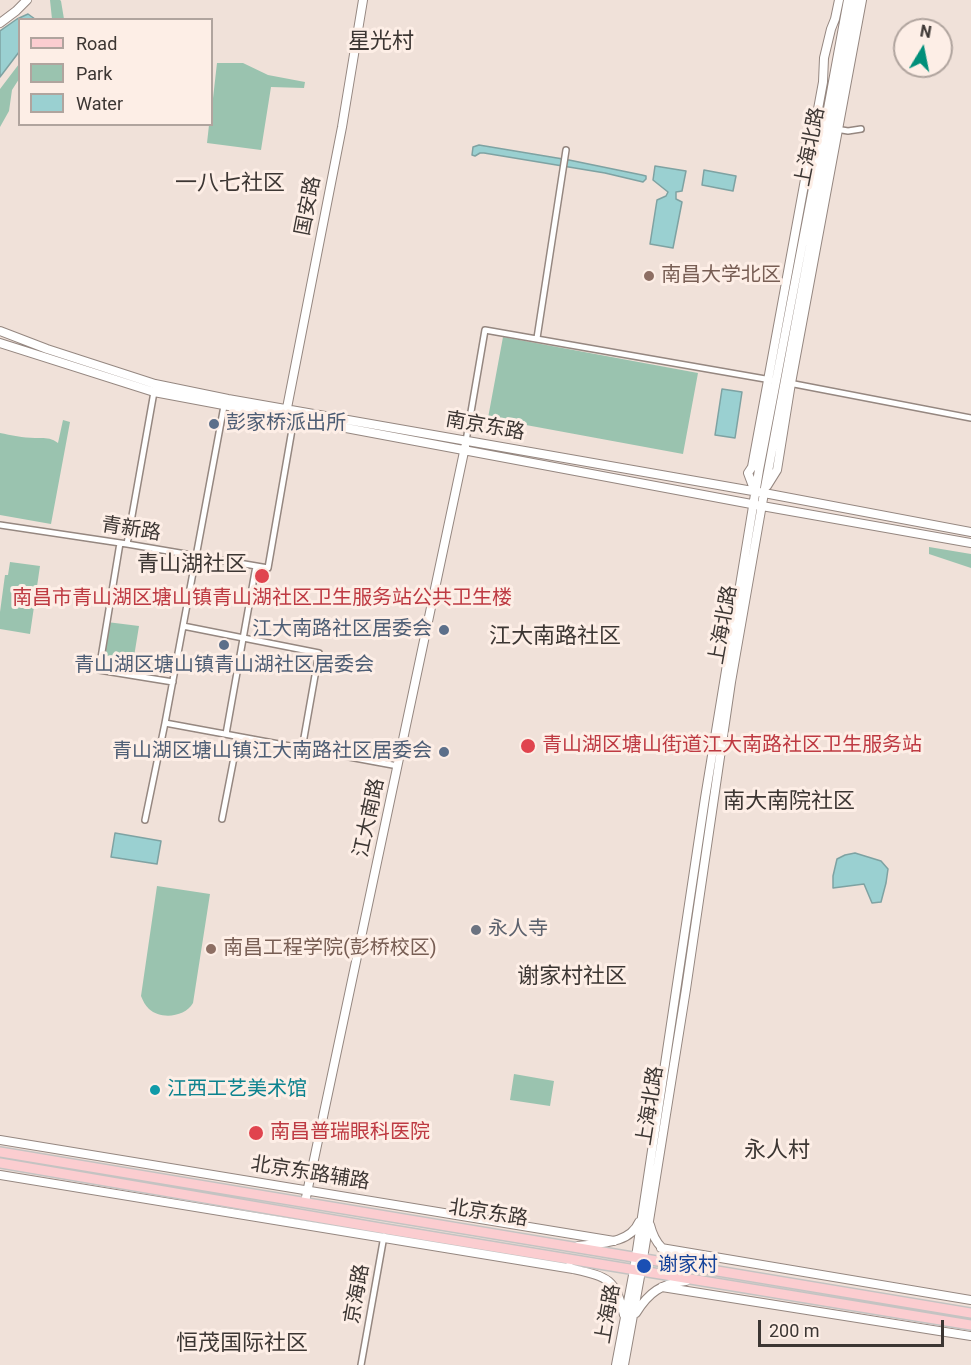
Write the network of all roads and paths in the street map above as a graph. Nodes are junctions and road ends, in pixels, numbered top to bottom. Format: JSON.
{"nodes":[{"id":1,"x":27,"y":0,"type":"edge"},
{"id":2,"x":363,"y":0,"type":"edge"},
{"id":3,"x":839,"y":0,"type":"edge"},
{"id":4,"x":848,"y":0,"type":"edge"},
{"id":5,"x":856,"y":0,"type":"edge"},
{"id":6,"x":862,"y":0,"type":"edge"},
{"id":7,"x":0,"y":23,"type":"edge"},
{"id":8,"x":835,"y":129,"type":"junction"},
{"id":9,"x":861,"y":129,"type":"dead end"},
{"id":10,"x":566,"y":153,"type":"dead end"},
{"id":11,"x":0,"y":331,"type":"edge"},
{"id":12,"x":537,"y":338,"type":"junction"},
{"id":13,"x":0,"y":343,"type":"edge"},
{"id":14,"x":771,"y":380,"type":"junction"},
{"id":15,"x":788,"y":383,"type":"junction"},
{"id":16,"x":154,"y":392,"type":"junction"},
{"id":17,"x":224,"y":406,"type":"junction"},
{"id":18,"x":290,"y":414,"type":"junction"},
{"id":19,"x":971,"y":418,"type":"edge"},
{"id":20,"x":466,"y":441,"type":"junction"},
{"id":21,"x":464,"y":450,"type":"junction"},
{"id":22,"x":760,"y":492,"type":"junction"},
{"id":23,"x":758,"y":505,"type":"junction"},
{"id":24,"x":0,"y":525,"type":"edge"},
{"id":25,"x":971,"y":532,"type":"edge"},
{"id":26,"x":120,"y":543,"type":"junction"},
{"id":27,"x":971,"y":543,"type":"edge"},
{"id":28,"x":127,"y":544,"type":"junction"},
{"id":29,"x":196,"y":556,"type":"junction"},
{"id":30,"x":256,"y":566,"type":"junction"},
{"id":31,"x":183,"y":626,"type":"junction"},
{"id":32,"x":243,"y":637,"type":"junction"},
{"id":33,"x":173,"y":682,"type":"junction"},
{"id":34,"x":165,"y":723,"type":"junction"},
{"id":35,"x":225,"y":734,"type":"junction"},
{"id":36,"x":238,"y":736,"type":"junction"},
{"id":37,"x":302,"y":748,"type":"junction"},
{"id":38,"x":398,"y":766,"type":"junction"},
{"id":39,"x":222,"y":819,"type":"dead end"},
{"id":40,"x":146,"y":820,"type":"dead end"},
{"id":41,"x":0,"y":1140,"type":"edge"},
{"id":42,"x":0,"y":1152,"type":"edge"},
{"id":43,"x":0,"y":1163,"type":"edge"},
{"id":44,"x":0,"y":1175,"type":"edge"},
{"id":45,"x":308,"y":1191,"type":"junction"},
{"id":46,"x":305,"y":1202,"type":"junction"},
{"id":47,"x":643,"y":1212,"type":"junction"},
{"id":48,"x":649,"y":1222,"type":"junction"},
{"id":49,"x":386,"y":1229,"type":"junction"},
{"id":50,"x":384,"y":1239,"type":"junction"},
{"id":51,"x":614,"y":1241,"type":"junction"},
{"id":52,"x":574,"y":1247,"type":"junction"},
{"id":53,"x":661,"y":1248,"type":"junction"},
{"id":54,"x":550,"y":1255,"type":"junction"},
{"id":55,"x":639,"y":1258,"type":"junction"},
{"id":56,"x":691,"y":1267,"type":"junction"},
{"id":57,"x":573,"y":1269,"type":"junction"},
{"id":58,"x":638,"y":1270,"type":"junction"},
{"id":59,"x":696,"y":1280,"type":"junction"},
{"id":60,"x":662,"y":1287,"type":"junction"},
{"id":61,"x":971,"y":1300,"type":"edge"},
{"id":62,"x":971,"y":1313,"type":"edge"},
{"id":63,"x":629,"y":1319,"type":"junction"},
{"id":64,"x":971,"y":1325,"type":"edge"},
{"id":65,"x":971,"y":1336,"type":"edge"},
{"id":66,"x":361,"y":1365,"type":"edge"},
{"id":67,"x":616,"y":1365,"type":"edge"},
{"id":68,"x":624,"y":1365,"type":"edge"}],
"edges":[{"from":1,"to":7,"type":"main road"},
{"from":2,"to":18,"type":"main road","name":"国安路"},
{"from":3,"to":14,"type":"main road"},
{"from":4,"to":14,"type":"main road","name":"上海北路"},
{"from":5,"to":8,"type":"main road","name":"上海北路"},
{"from":6,"to":8,"type":"main road"},
{"from":8,"to":9,"type":"street"},
{"from":8,"to":15,"type":"main road","name":"上海北路"},
{"from":10,"to":12,"type":"street"},
{"from":11,"to":18,"type":"main road","name":"南京东路"},
{"from":12,"to":14,"type":"street"},
{"from":12,"to":20,"type":"street"},
{"from":13,"to":16,"type":"main road","name":"南京东路"},
{"from":14,"to":15,"type":"street"},
{"from":14,"to":22,"type":"main road","name":"上海北路"},
{"from":15,"to":19,"type":"street"},
{"from":15,"to":22,"type":"main road","name":"上海北路"},
{"from":16,"to":17,"type":"main road","name":"南京东路"},
{"from":16,"to":28,"type":"street"},
{"from":17,"to":18,"type":"main road","name":"南京东路"},
{"from":17,"to":29,"type":"street"},
{"from":18,"to":20,"type":"main road","name":"南京东路"},
{"from":18,"to":21,"type":"main road","name":"南京东路"},
{"from":18,"to":30,"type":"street"},
{"from":20,"to":21,"type":"main road","name":"江大南路"},
{"from":20,"to":22,"type":"main road","name":"南京东路"},
{"from":21,"to":23,"type":"main road","name":"南京东路"},
{"from":21,"to":38,"type":"main road","name":"江大南路"},
{"from":22,"to":23,"type":"main road","name":"上海北路"},
{"from":22,"to":25,"type":"main road","name":"南京东路"},
{"from":23,"to":27,"type":"main road","name":"南京东路"},
{"from":23,"to":47,"type":"main road","name":"上海北路"},
{"from":23,"to":48,"type":"main road","name":"上海北路"},
{"from":24,"to":26,"type":"street","name":"青新路"},
{"from":26,"to":28,"type":"street","name":"青新路"},
{"from":26,"to":33,"type":"street"},
{"from":28,"to":29,"type":"street","name":"青新路"},
{"from":29,"to":30,"type":"street","name":"青新路"},
{"from":29,"to":31,"type":"street"},
{"from":30,"to":32,"type":"street"},
{"from":31,"to":32,"type":"street"},
{"from":31,"to":33,"type":"street"},
{"from":32,"to":35,"type":"street"},
{"from":32,"to":37,"type":"street"},
{"from":33,"to":34,"type":"street"},
{"from":34,"to":35,"type":"street"},
{"from":34,"to":40,"type":"street"},
{"from":35,"to":36,"type":"street"},
{"from":36,"to":37,"type":"street"},
{"from":36,"to":39,"type":"street"},
{"from":37,"to":38,"type":"street"},
{"from":38,"to":45,"type":"main road","name":"江大南路"},
{"from":41,"to":45,"type":"main road","name":"北京东路辅路"},
{"from":42,"to":46,"type":"main road","name":"北京东路"},
{"from":43,"to":49,"type":"main road","name":"北京东路"},
{"from":44,"to":50,"type":"main road"},
{"from":45,"to":46,"type":"main road","name":"江大南路"},
{"from":45,"to":51,"type":"main road","name":"北京东路辅路"},
{"from":46,"to":52,"type":"main road","name":"北京东路"},
{"from":47,"to":51,"type":"main road"},
{"from":47,"to":55,"type":"main road","name":"上海北路"},
{"from":48,"to":53,"type":"main road"},
{"from":48,"to":55,"type":"main road","name":"上海北路"},
{"from":49,"to":50,"type":"street","name":"京海路"},
{"from":49,"to":54,"type":"main road","name":"北京东路"},
{"from":50,"to":57,"type":"main road"},
{"from":50,"to":66,"type":"street","name":"京海路"},
{"from":51,"to":52,"type":"main road"},
{"from":52,"to":55,"type":"main road","name":"北京东路"},
{"from":53,"to":56,"type":"main road"},
{"from":53,"to":61,"type":"main road"},
{"from":54,"to":57,"type":"main road"},
{"from":54,"to":58,"type":"main road","name":"北京东路"},
{"from":55,"to":56,"type":"main road","name":"北京东路"},
{"from":55,"to":58,"type":"main road","name":"上海路"},
{"from":56,"to":62,"type":"main road","name":"北京东路"},
{"from":57,"to":63,"type":"main road"},
{"from":58,"to":59,"type":"main road","name":"北京东路"},
{"from":58,"to":63,"type":"main road","name":"上海路"},
{"from":59,"to":60,"type":"main road"},
{"from":59,"to":64,"type":"main road","name":"北京东路"},
{"from":60,"to":63,"type":"main road"},
{"from":60,"to":65,"type":"main road"},
{"from":63,"to":67,"type":"main road","name":"上海路"},
{"from":63,"to":68,"type":"main road","name":"上海路"}]}
